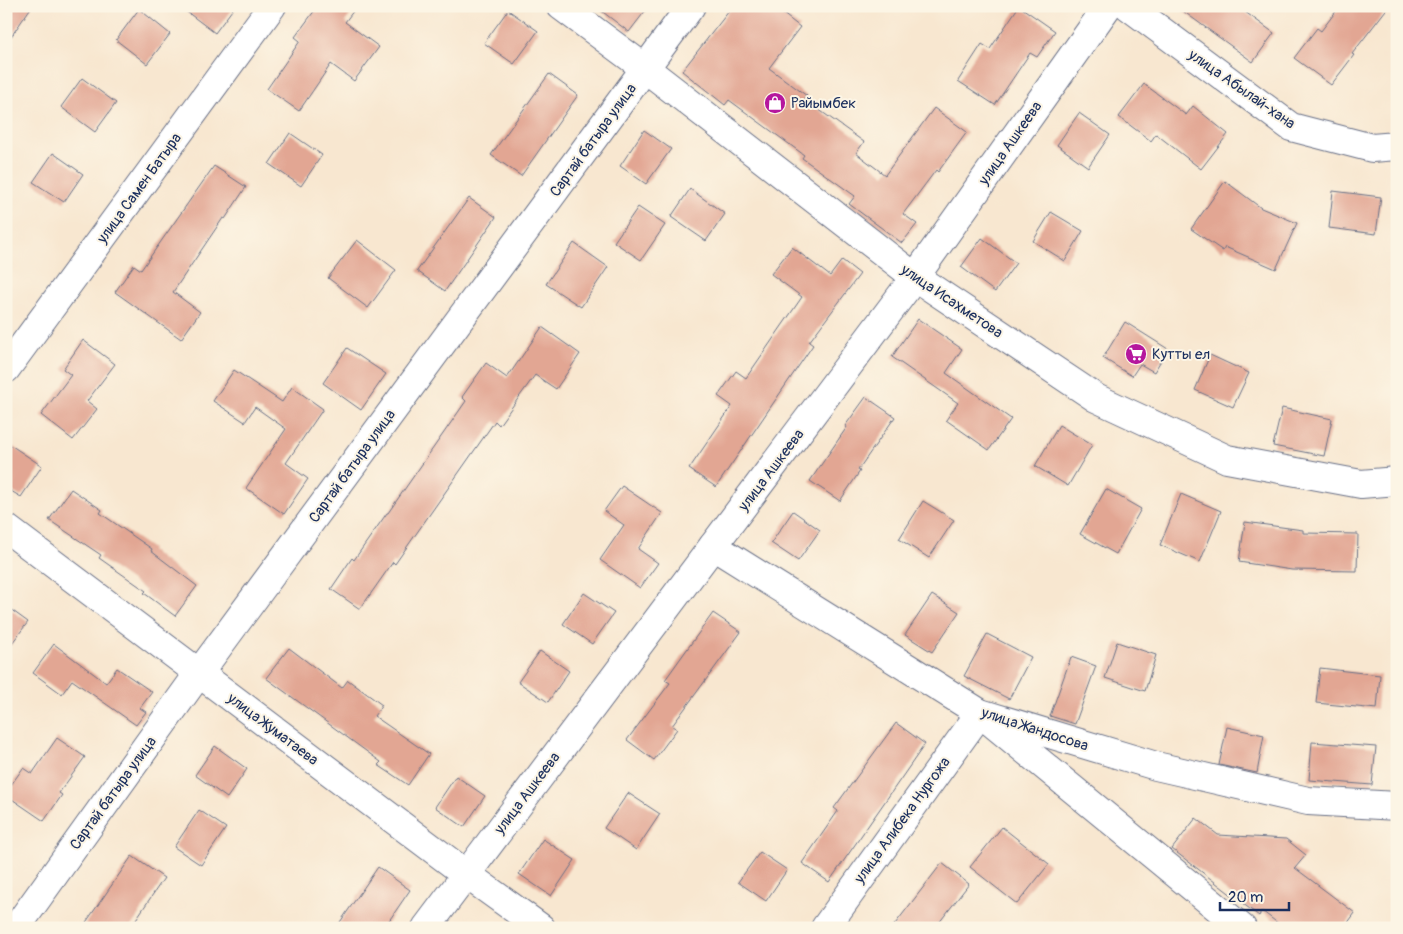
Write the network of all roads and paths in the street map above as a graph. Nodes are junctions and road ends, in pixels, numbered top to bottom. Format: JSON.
{"nodes":[{"id":1,"x":272,"y":6,"type":"edge"},
{"id":2,"x":561,"y":6,"type":"edge"},
{"id":3,"x":691,"y":6,"type":"edge"},
{"id":4,"x":1108,"y":6,"type":"edge"},
{"id":5,"x":1128,"y":6,"type":"edge"},
{"id":6,"x":646,"y":69,"type":"junction"},
{"id":7,"x":1397,"y":146,"type":"edge"},
{"id":8,"x":916,"y":277,"type":"junction"},
{"id":9,"x":6,"y":369,"type":"edge"},
{"id":10,"x":1397,"y":481,"type":"edge"},
{"id":11,"x":6,"y":528,"type":"edge"},
{"id":12,"x":713,"y":546,"type":"junction"},
{"id":13,"x":199,"y":673,"type":"junction"},
{"id":14,"x":980,"y":713,"type":"junction"},
{"id":15,"x":1397,"y":806,"type":"edge"},
{"id":16,"x":466,"y":874,"type":"junction"},
{"id":17,"x":16,"y":928,"type":"edge"},
{"id":18,"x":426,"y":928,"type":"edge"},
{"id":19,"x":541,"y":928,"type":"edge"},
{"id":20,"x":825,"y":928,"type":"edge"},
{"id":21,"x":1242,"y":928,"type":"edge"}],
"edges":[{"from":1,"to":9,"type":"street","name":"улица Самен Батыра"},
{"from":2,"to":6,"type":"street","name":"улица Исахметова"},
{"from":3,"to":6,"type":"street","name":"Сартай батыра улица"},
{"from":4,"to":8,"type":"street","name":"улица Ашкеева"},
{"from":5,"to":7,"type":"street","name":"улица Абылай-хана"},
{"from":6,"to":8,"type":"street","name":"улица Исахметова"},
{"from":6,"to":13,"type":"street","name":"Сартай батыра улица"},
{"from":8,"to":10,"type":"street","name":"улица Исахметова"},
{"from":8,"to":12,"type":"street","name":"улица Ашкеева"},
{"from":11,"to":13,"type":"street","name":"улица Жуматаева"},
{"from":12,"to":14,"type":"street","name":"улица Жандосова"},
{"from":12,"to":16,"type":"street","name":"улица Ашкеева"},
{"from":13,"to":16,"type":"street","name":"улица Жуматаева"},
{"from":13,"to":17,"type":"street","name":"Сартай батыра улица"},
{"from":14,"to":15,"type":"street","name":"улица Жандосова"},
{"from":14,"to":20,"type":"street","name":"улица Алибека Нургожа"},
{"from":14,"to":21,"type":"street"},
{"from":16,"to":18,"type":"street","name":"улица Ашкеева"},
{"from":16,"to":19,"type":"street","name":"улица Жуматаева"}]}
